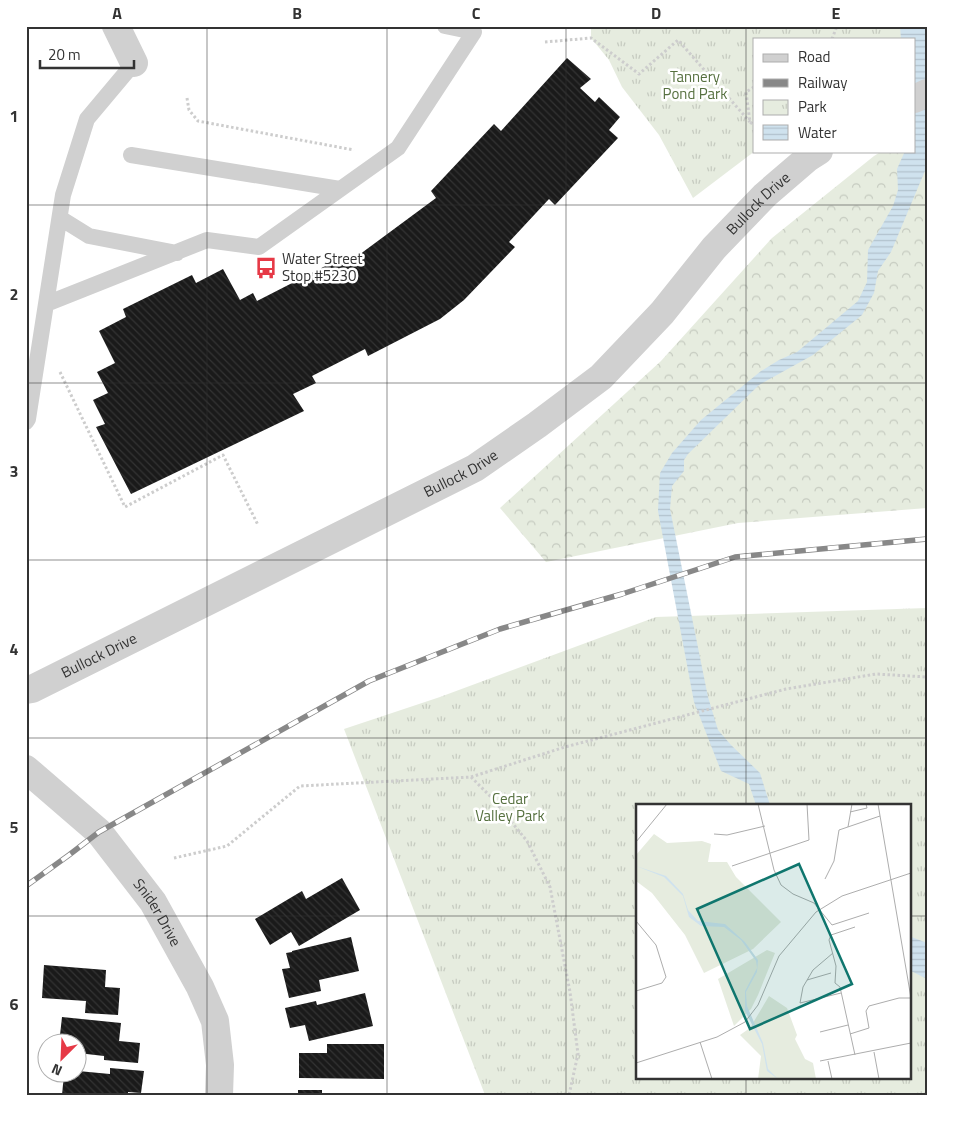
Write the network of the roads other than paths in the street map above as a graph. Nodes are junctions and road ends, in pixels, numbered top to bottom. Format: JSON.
{"nodes":[{"id":1,"x":116,"y":26,"type":"edge"},
{"id":2,"x":445,"y":26,"type":"edge"},
{"id":3,"x":134,"y":63,"type":"joint"},
{"id":4,"x":817,"y":152,"type":"edge"},
{"id":5,"x":131,"y":155,"type":"dead end"},
{"id":6,"x":340,"y":189,"type":"junction"},
{"id":7,"x":60,"y":218,"type":"junction"},
{"id":8,"x":177,"y":253,"type":"junction"},
{"id":9,"x":46,"y":304,"type":"junction"},
{"id":10,"x":26,"y":422,"type":"edge"},
{"id":11,"x":26,"y":690,"type":"edge"},
{"id":12,"x":26,"y":769,"type":"edge"},
{"id":13,"x":220,"y":1095,"type":"edge"}],
"edges":[{"from":1,"to":3,"type":"street"},
{"from":2,"to":6,"type":"lane"},
{"from":3,"to":7,"type":"lane"},
{"from":4,"to":11,"type":"street","name":"Bullock Drive"},
{"from":5,"to":6,"type":"lane"},
{"from":6,"to":8,"type":"lane"},
{"from":7,"to":8,"type":"lane"},
{"from":7,"to":9,"type":"lane"},
{"from":8,"to":9,"type":"lane"},
{"from":9,"to":10,"type":"lane"},
{"from":12,"to":13,"type":"street","name":"Snider Drive"}]}
